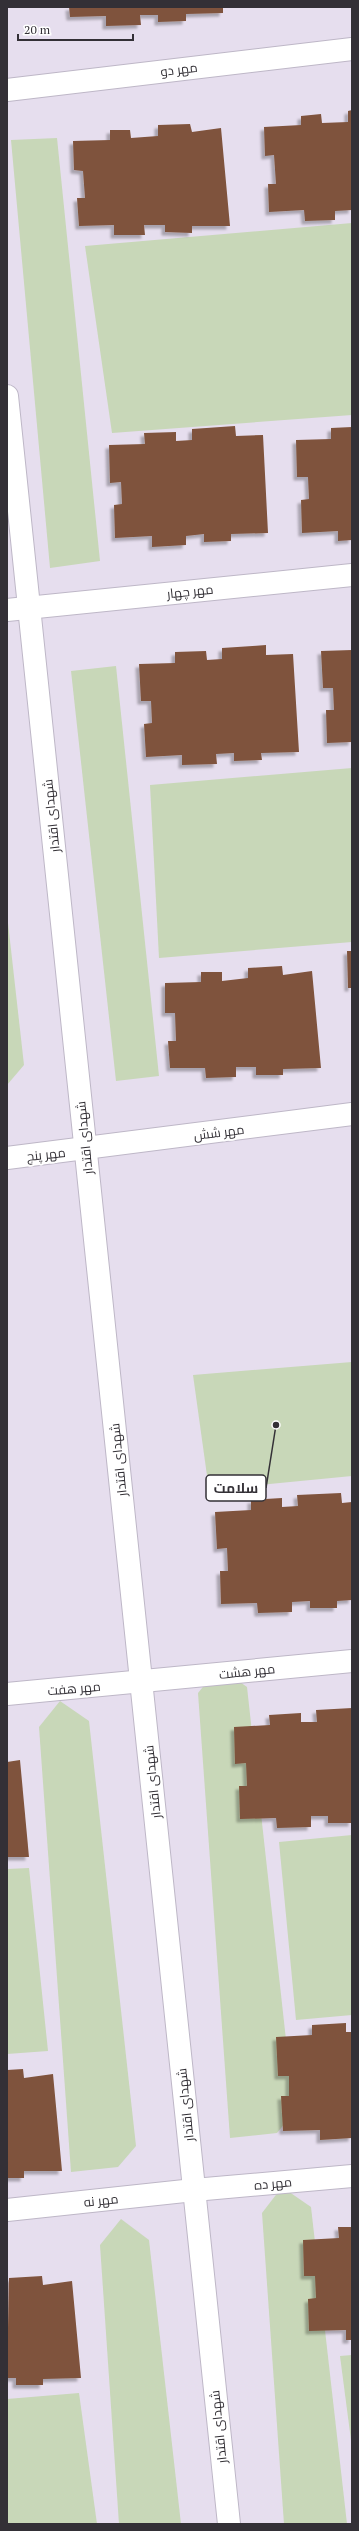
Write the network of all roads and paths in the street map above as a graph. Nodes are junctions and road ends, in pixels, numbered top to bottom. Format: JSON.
{"nodes":[{"id":1,"x":352,"y":49,"type":"edge"},
{"id":2,"x":7,"y":90,"type":"edge"},
{"id":3,"x":7,"y":396,"type":"edge"},
{"id":4,"x":352,"y":574,"type":"edge"},
{"id":5,"x":29,"y":607,"type":"junction"},
{"id":6,"x":7,"y":610,"type":"edge"},
{"id":7,"x":352,"y":1114,"type":"edge"},
{"id":8,"x":85,"y":1149,"type":"junction"},
{"id":9,"x":7,"y":1158,"type":"edge"},
{"id":10,"x":352,"y":1661,"type":"edge"},
{"id":11,"x":141,"y":1682,"type":"junction"},
{"id":12,"x":7,"y":1694,"type":"edge"},
{"id":13,"x":352,"y":2176,"type":"edge"},
{"id":14,"x":194,"y":2190,"type":"junction"},
{"id":15,"x":7,"y":2210,"type":"edge"},
{"id":16,"x":229,"y":2524,"type":"edge"}],
"edges":[{"from":1,"to":2,"type":"street","name":"مهر دو"},
{"from":3,"to":5,"type":"street","name":"شهدای اقتدار"},
{"from":4,"to":5,"type":"street","name":"مهر چهار"},
{"from":5,"to":6,"type":"street","name":"مهر چهار"},
{"from":5,"to":8,"type":"street","name":"شهدای اقتدار"},
{"from":7,"to":8,"type":"street","name":"مهر شش"},
{"from":8,"to":9,"type":"street","name":"مهر پنج"},
{"from":8,"to":11,"type":"street","name":"شهدای اقتدار"},
{"from":10,"to":11,"type":"street","name":"مهر هشت"},
{"from":11,"to":12,"type":"street","name":"مهر هفت"},
{"from":11,"to":14,"type":"street","name":"شهدای اقتدار"},
{"from":13,"to":14,"type":"street","name":"مهر ده"},
{"from":14,"to":15,"type":"street","name":"مهر نه"},
{"from":14,"to":16,"type":"street","name":"شهدای اقتدار"}]}
